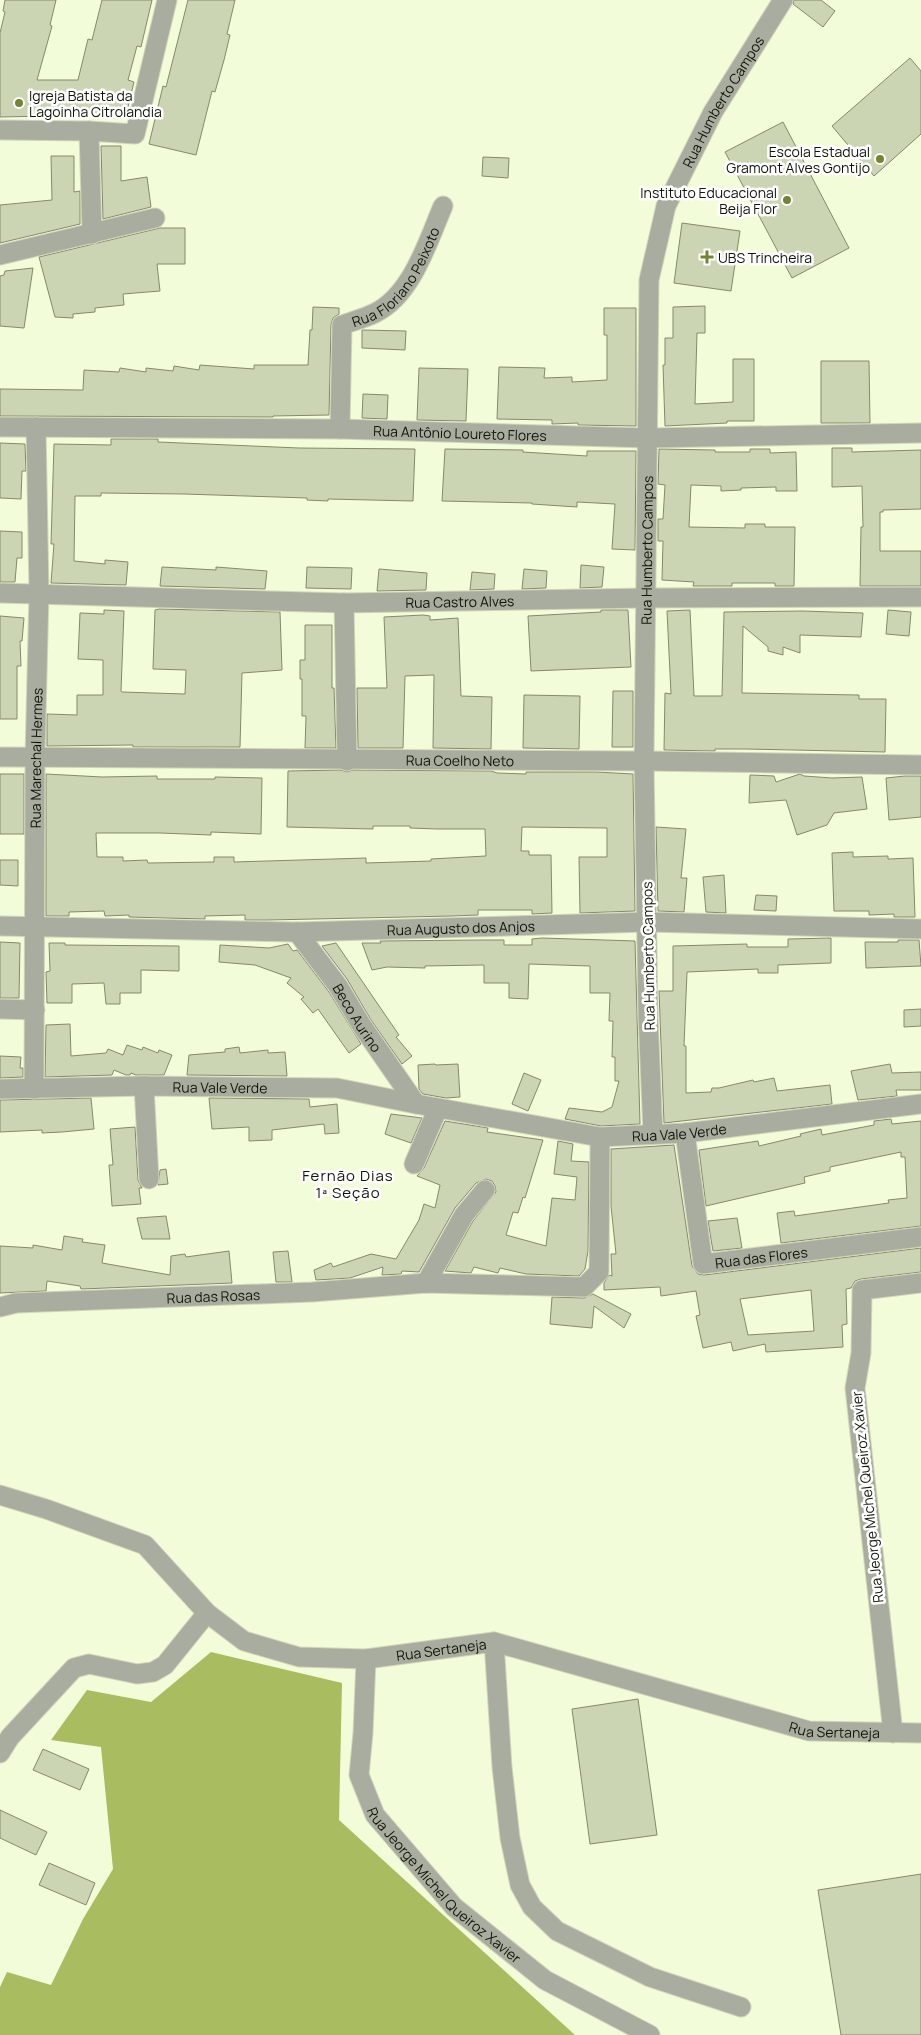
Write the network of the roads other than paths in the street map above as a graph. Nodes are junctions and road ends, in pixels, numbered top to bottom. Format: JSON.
{"nodes":[{"id":1,"x":167,"y":0,"type":"edge"},
{"id":2,"x":783,"y":0,"type":"edge"},
{"id":3,"x":0,"y":130,"type":"edge"},
{"id":4,"x":89,"y":131,"type":"junction"},
{"id":5,"x":443,"y":206,"type":"dead end"},
{"id":6,"x":155,"y":218,"type":"dead end"},
{"id":7,"x":92,"y":234,"type":"junction"},
{"id":8,"x":0,"y":255,"type":"edge"},
{"id":9,"x":0,"y":426,"type":"edge"},
{"id":10,"x":36,"y":427,"type":"junction"},
{"id":11,"x":340,"y":430,"type":"junction"},
{"id":12,"x":921,"y":433,"type":"edge"},
{"id":13,"x":648,"y":438,"type":"junction"},
{"id":14,"x":0,"y":593,"type":"edge"},
{"id":15,"x":39,"y":593,"type":"junction"},
{"id":16,"x":921,"y":597,"type":"edge"},
{"id":17,"x":646,"y":598,"type":"junction"},
{"id":18,"x":344,"y":603,"type":"junction"},
{"id":19,"x":0,"y":757,"type":"edge"},
{"id":20,"x":36,"y":757,"type":"junction"},
{"id":21,"x":347,"y":761,"type":"junction"},
{"id":22,"x":644,"y":761,"type":"junction"},
{"id":23,"x":921,"y":766,"type":"edge"},
{"id":24,"x":648,"y":922,"type":"junction"},
{"id":25,"x":0,"y":926,"type":"edge"},
{"id":26,"x":36,"y":926,"type":"junction"},
{"id":27,"x":921,"y":929,"type":"edge"},
{"id":28,"x":297,"y":932,"type":"junction"},
{"id":29,"x":0,"y":1009,"type":"edge"},
{"id":30,"x":35,"y":1010,"type":"junction"},
{"id":31,"x":144,"y":1086,"type":"junction"},
{"id":32,"x":34,"y":1089,"type":"junction"},
{"id":33,"x":0,"y":1090,"type":"edge"},
{"id":34,"x":416,"y":1104,"type":"junction"},
{"id":35,"x":921,"y":1104,"type":"edge"},
{"id":36,"x":438,"y":1108,"type":"junction"},
{"id":37,"x":685,"y":1133,"type":"junction"},
{"id":38,"x":653,"y":1134,"type":"junction"},
{"id":39,"x":600,"y":1137,"type":"junction"},
{"id":40,"x":414,"y":1164,"type":"dead end"},
{"id":41,"x":149,"y":1179,"type":"dead end"},
{"id":42,"x":485,"y":1190,"type":"dead end"},
{"id":43,"x":921,"y":1237,"type":"edge"},
{"id":44,"x":426,"y":1283,"type":"junction"},
{"id":45,"x":921,"y":1283,"type":"edge"},
{"id":46,"x":0,"y":1307,"type":"edge"},
{"id":47,"x":0,"y":1496,"type":"edge"},
{"id":48,"x":208,"y":1613,"type":"junction"},
{"id":49,"x":494,"y":1642,"type":"junction"},
{"id":50,"x":366,"y":1659,"type":"junction"},
{"id":51,"x":892,"y":1733,"type":"junction"},
{"id":52,"x":921,"y":1733,"type":"edge"},
{"id":53,"x":3,"y":1741,"type":"edge"},
{"id":54,"x":741,"y":2007,"type":"dead end"},
{"id":55,"x":650,"y":2035,"type":"edge"}],
"edges":[{"from":1,"to":4,"type":"street"},
{"from":2,"to":13,"type":"street","name":"Rua Humberto Campos"},
{"from":3,"to":4,"type":"street"},
{"from":4,"to":7,"type":"street"},
{"from":5,"to":11,"type":"street","name":"Rua Floriano Peixoto"},
{"from":6,"to":7,"type":"street"},
{"from":7,"to":8,"type":"street"},
{"from":9,"to":10,"type":"street","name":"Rua Antônio Loureto Flores"},
{"from":10,"to":11,"type":"street","name":"Rua Antônio Loureto Flores"},
{"from":10,"to":15,"type":"street","name":"Rua Marechal Hermes"},
{"from":11,"to":13,"type":"street","name":"Rua Antônio Loureto Flores"},
{"from":12,"to":13,"type":"street","name":"Rua Antônio Loureto Flores"},
{"from":13,"to":17,"type":"street","name":"Rua Humberto Campos"},
{"from":14,"to":15,"type":"street","name":"Rua Castro Alves"},
{"from":15,"to":18,"type":"street","name":"Rua Castro Alves"},
{"from":15,"to":20,"type":"street","name":"Rua Marechal Hermes"},
{"from":16,"to":17,"type":"street","name":"Rua Castro Alves"},
{"from":17,"to":18,"type":"street","name":"Rua Castro Alves"},
{"from":17,"to":22,"type":"street","name":"Rua Humberto Campos"},
{"from":18,"to":21,"type":"street"},
{"from":19,"to":20,"type":"street","name":"Rua Coelho Neto"},
{"from":20,"to":21,"type":"street","name":"Rua Coelho Neto"},
{"from":20,"to":26,"type":"street","name":"Rua Marechal Hermes"},
{"from":21,"to":22,"type":"street","name":"Rua Coelho Neto"},
{"from":22,"to":23,"type":"street","name":"Rua Coelho Neto"},
{"from":22,"to":24,"type":"street","name":"Rua Humberto Campos"},
{"from":24,"to":27,"type":"street","name":"Rua Augusto dos Anjos"},
{"from":24,"to":28,"type":"street","name":"Rua Augusto dos Anjos"},
{"from":24,"to":38,"type":"street","name":"Rua Humberto Campos"},
{"from":25,"to":26,"type":"street","name":"Rua Augusto dos Anjos"},
{"from":26,"to":28,"type":"street","name":"Rua Augusto dos Anjos"},
{"from":26,"to":30,"type":"street","name":"Rua Marechal Hermes"},
{"from":28,"to":34,"type":"street","name":"Beco Aurino"},
{"from":29,"to":30,"type":"street"},
{"from":30,"to":32,"type":"street","name":"Rua Marechal Hermes"},
{"from":31,"to":32,"type":"street","name":"Rua Vale Verde"},
{"from":31,"to":34,"type":"street","name":"Rua Vale Verde"},
{"from":31,"to":41,"type":"street"},
{"from":32,"to":33,"type":"street","name":"Rua Vale Verde"},
{"from":34,"to":36,"type":"street","name":"Rua Vale Verde"},
{"from":35,"to":37,"type":"street","name":"Rua Vale Verde"},
{"from":36,"to":39,"type":"street","name":"Rua Vale Verde"},
{"from":36,"to":40,"type":"street"},
{"from":37,"to":38,"type":"street","name":"Rua Vale Verde"},
{"from":37,"to":43,"type":"street","name":"Rua das Flores"},
{"from":38,"to":39,"type":"street","name":"Rua Vale Verde"},
{"from":39,"to":44,"type":"street","name":"Rua das Rosas"},
{"from":42,"to":44,"type":"street"},
{"from":44,"to":46,"type":"street","name":"Rua das Rosas"},
{"from":45,"to":51,"type":"street","name":"Rua Jeorge Michel Queiroz Xavier"},
{"from":47,"to":48,"type":"street","name":"Rua Sertaneja"},
{"from":48,"to":50,"type":"street","name":"Rua Sertaneja"},
{"from":48,"to":53,"type":"street"},
{"from":49,"to":50,"type":"street","name":"Rua Sertaneja"},
{"from":49,"to":51,"type":"street","name":"Rua Sertaneja"},
{"from":49,"to":54,"type":"street"},
{"from":50,"to":55,"type":"street","name":"Rua Jeorge Michel Queiroz Xavier"},
{"from":51,"to":52,"type":"street","name":"Rua Sertaneja"}]}
